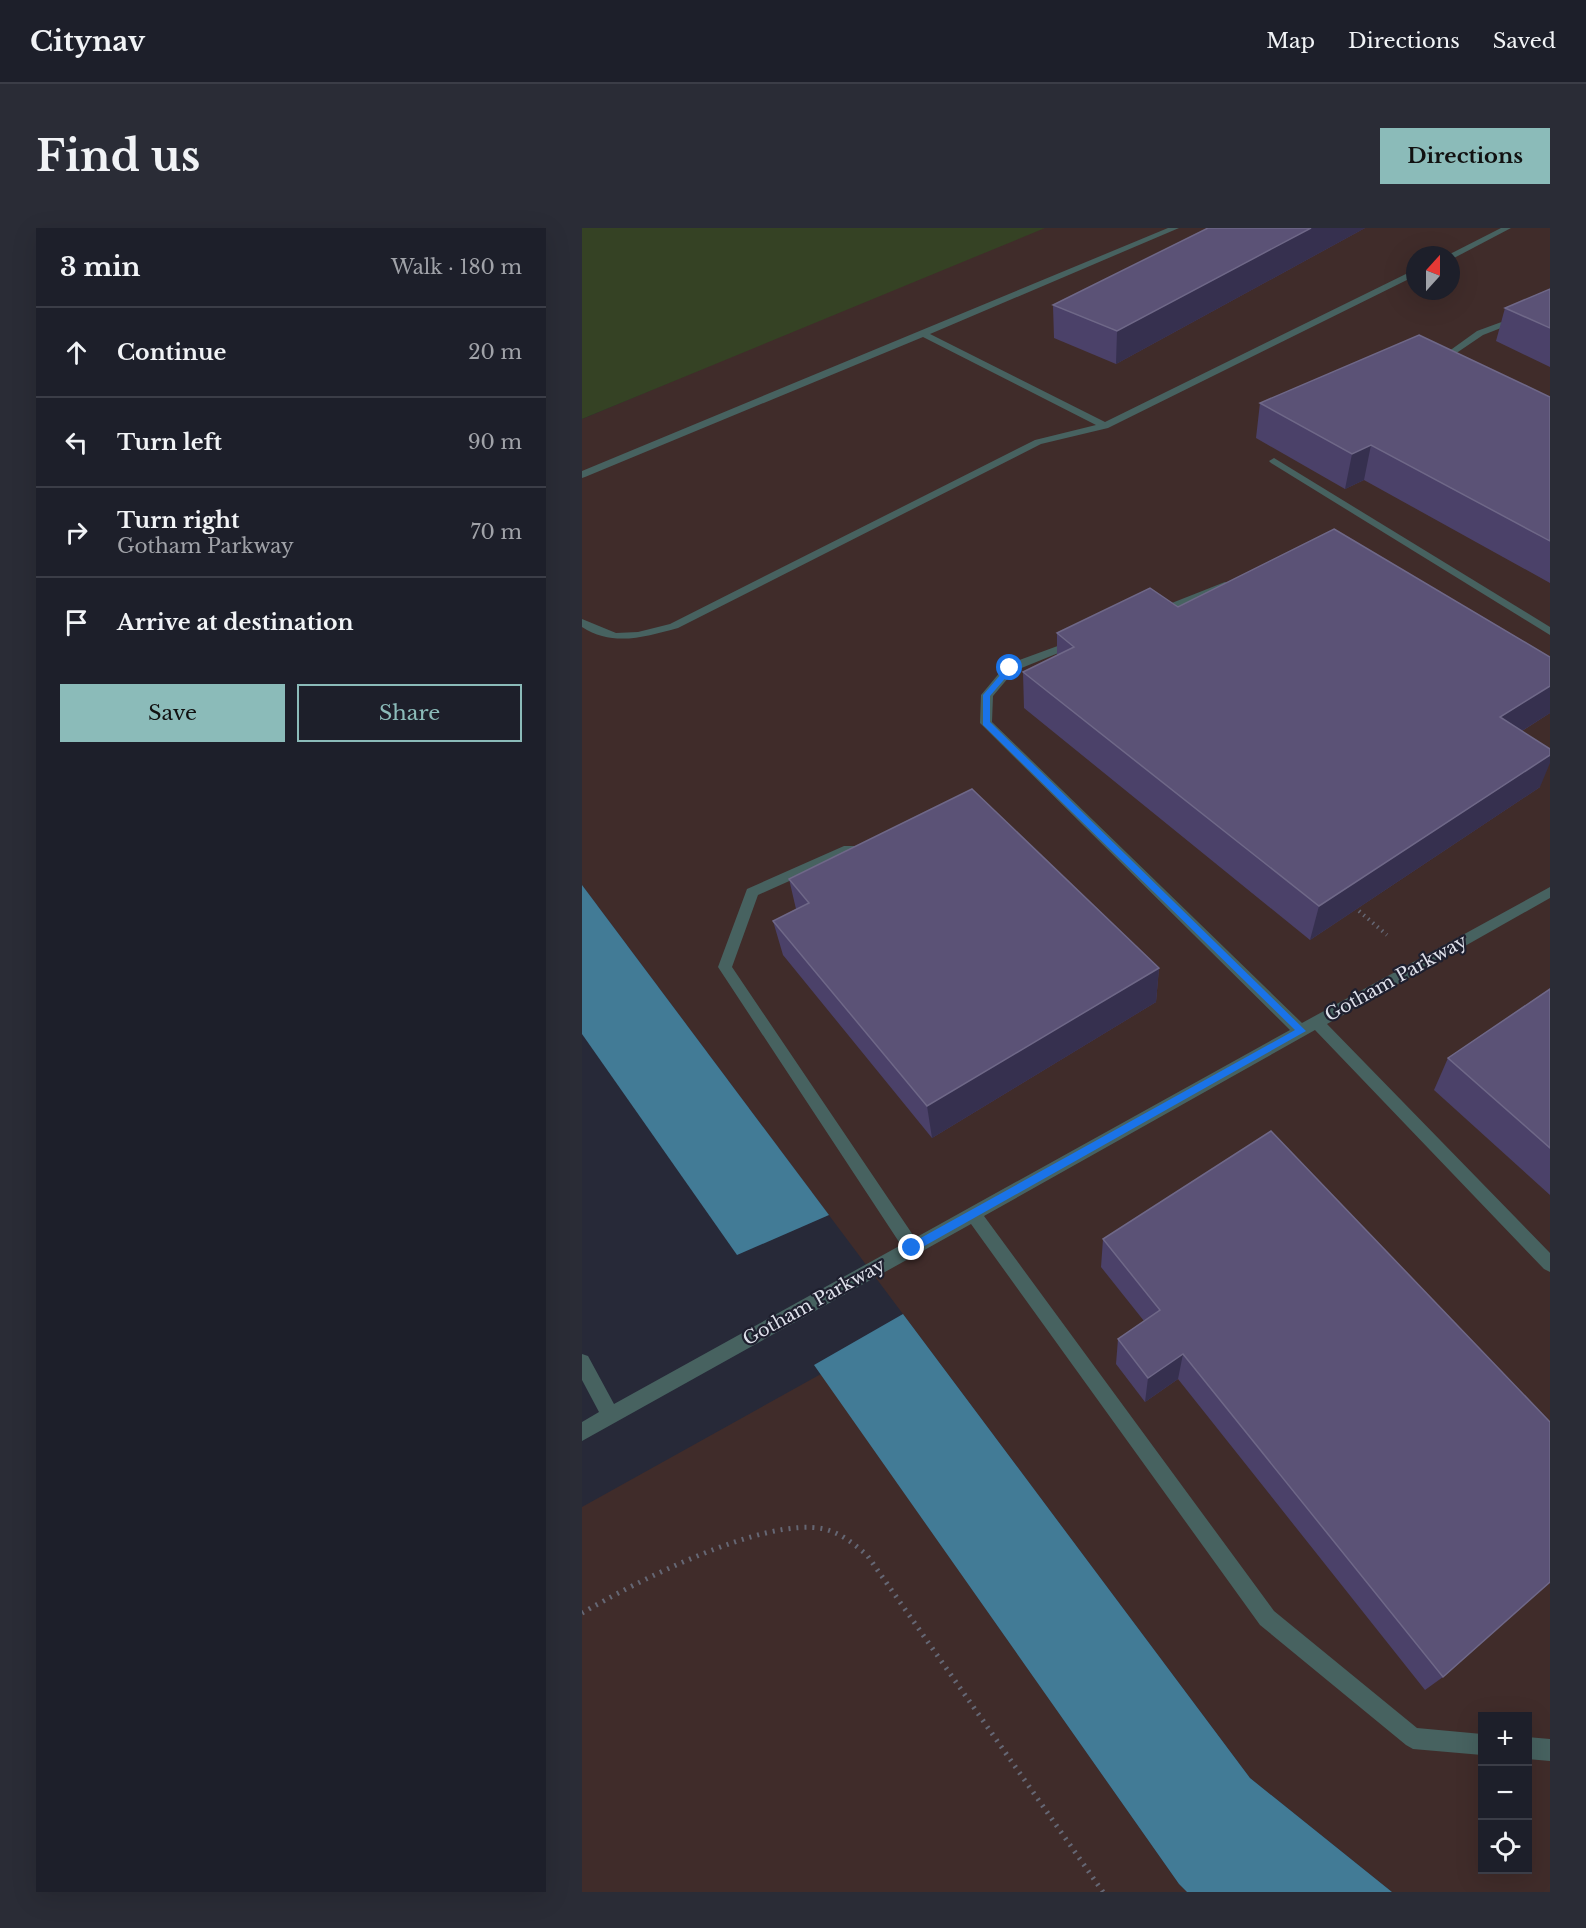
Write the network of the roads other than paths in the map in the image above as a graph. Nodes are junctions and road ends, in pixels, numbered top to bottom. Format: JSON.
{"nodes":[{"id":1,"x":1175,"y":228,"type":"edge"},
{"id":2,"x":1507,"y":228,"type":"edge"},
{"id":3,"x":1460,"y":252,"type":"edge"},
{"id":4,"x":1406,"y":277,"type":"edge"},
{"id":5,"x":1550,"y":306,"type":"edge"},
{"id":6,"x":923,"y":334,"type":"junction"},
{"id":7,"x":1469,"y":363,"type":"edge"},
{"id":8,"x":1105,"y":426,"type":"junction"},
{"id":9,"x":1274,"y":461,"type":"dead end"},
{"id":10,"x":582,"y":475,"type":"edge"},
{"id":11,"x":1234,"y":582,"type":"edge"},
{"id":12,"x":1144,"y":616,"type":"edge"},
{"id":13,"x":582,"y":622,"type":"edge"},
{"id":14,"x":1550,"y":632,"type":"edge"},
{"id":15,"x":1089,"y":638,"type":"edge"},
{"id":16,"x":849,"y":849,"type":"edge"},
{"id":17,"x":1550,"y":892,"type":"edge"},
{"id":18,"x":1316,"y":1022,"type":"junction"},
{"id":19,"x":1301,"y":1031,"type":"junction"},
{"id":20,"x":973,"y":1214,"type":"junction"},
{"id":21,"x":912,"y":1248,"type":"junction"},
{"id":22,"x":1550,"y":1264,"type":"edge"},
{"id":23,"x":582,"y":1362,"type":"edge"},
{"id":24,"x":611,"y":1416,"type":"junction"},
{"id":25,"x":582,"y":1432,"type":"edge"},
{"id":26,"x":1478,"y":1744,"type":"edge"},
{"id":27,"x":1532,"y":1748,"type":"edge"},
{"id":28,"x":1550,"y":1750,"type":"edge"}],
"edges":[{"from":1,"to":6,"type":"street"},
{"from":2,"to":3,"type":"street"},
{"from":4,"to":8,"type":"street"},
{"from":5,"to":7,"type":"street"},
{"from":6,"to":8,"type":"street"},
{"from":6,"to":10,"type":"street"},
{"from":8,"to":13,"type":"street"},
{"from":9,"to":14,"type":"street"},
{"from":11,"to":12,"type":"street"},
{"from":15,"to":19,"type":"street"},
{"from":16,"to":21,"type":"street"},
{"from":17,"to":18,"type":"street","name":"Gotham Parkway"},
{"from":18,"to":19,"type":"street","name":"Gotham Parkway"},
{"from":18,"to":22,"type":"street"},
{"from":19,"to":20,"type":"street","name":"Gotham Parkway"},
{"from":20,"to":21,"type":"street","name":"Gotham Parkway"},
{"from":20,"to":26,"type":"street"},
{"from":21,"to":24,"type":"street","name":"Gotham Parkway"},
{"from":23,"to":24,"type":"street"},
{"from":24,"to":25,"type":"street","name":"Gotham Parkway"},
{"from":27,"to":28,"type":"street"}]}
